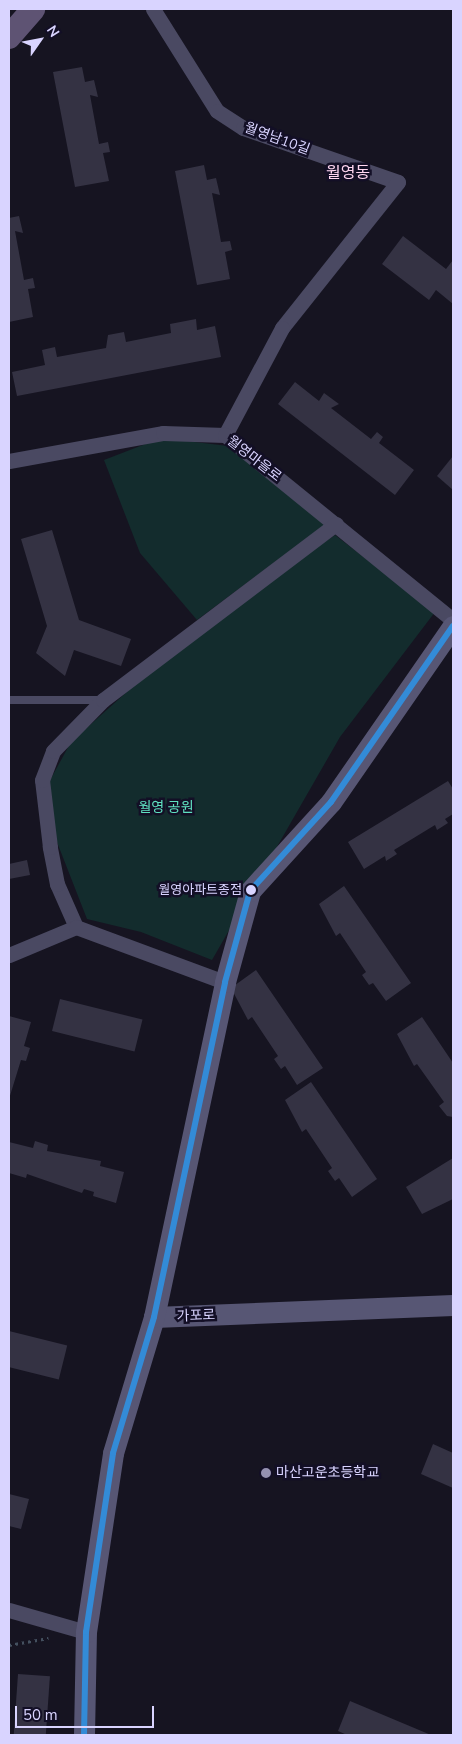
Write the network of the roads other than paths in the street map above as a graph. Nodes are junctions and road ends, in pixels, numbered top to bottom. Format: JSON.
{"nodes":[{"id":1,"x":33,"y":9,"type":"edge"},
{"id":2,"x":153,"y":9,"type":"edge"},
{"id":3,"x":9,"y":37,"type":"edge"},
{"id":4,"x":226,"y":435,"type":"junction"},
{"id":5,"x":9,"y":461,"type":"edge"},
{"id":6,"x":336,"y":524,"type":"junction"},
{"id":7,"x":453,"y":620,"type":"edge"},
{"id":8,"x":453,"y":626,"type":"edge"},
{"id":9,"x":9,"y":700,"type":"edge"},
{"id":10,"x":103,"y":700,"type":"junction"},
{"id":11,"x":76,"y":927,"type":"junction"},
{"id":12,"x":9,"y":955,"type":"edge"},
{"id":13,"x":225,"y":982,"type":"junction"},
{"id":14,"x":453,"y":1305,"type":"edge"},
{"id":15,"x":154,"y":1317,"type":"junction"},
{"id":16,"x":9,"y":1610,"type":"edge"},
{"id":17,"x":86,"y":1632,"type":"junction"},
{"id":18,"x":84,"y":1735,"type":"edge"}],
"edges":[{"from":1,"to":3,"type":"main road"},
{"from":2,"to":4,"type":"street","name":"월영남10길"},
{"from":4,"to":5,"type":"street","name":"월영마을로"},
{"from":4,"to":6,"type":"street","name":"월영마을로"},
{"from":6,"to":7,"type":"street","name":"월영마을로"},
{"from":6,"to":10,"type":"street"},
{"from":8,"to":13,"type":"main road"},
{"from":9,"to":10,"type":"lane"},
{"from":10,"to":11,"type":"street"},
{"from":11,"to":12,"type":"street"},
{"from":11,"to":13,"type":"street"},
{"from":13,"to":15,"type":"main road"},
{"from":14,"to":15,"type":"main road","name":"가포로"},
{"from":15,"to":17,"type":"main road"},
{"from":16,"to":17,"type":"street"},
{"from":17,"to":18,"type":"main road"}]}
